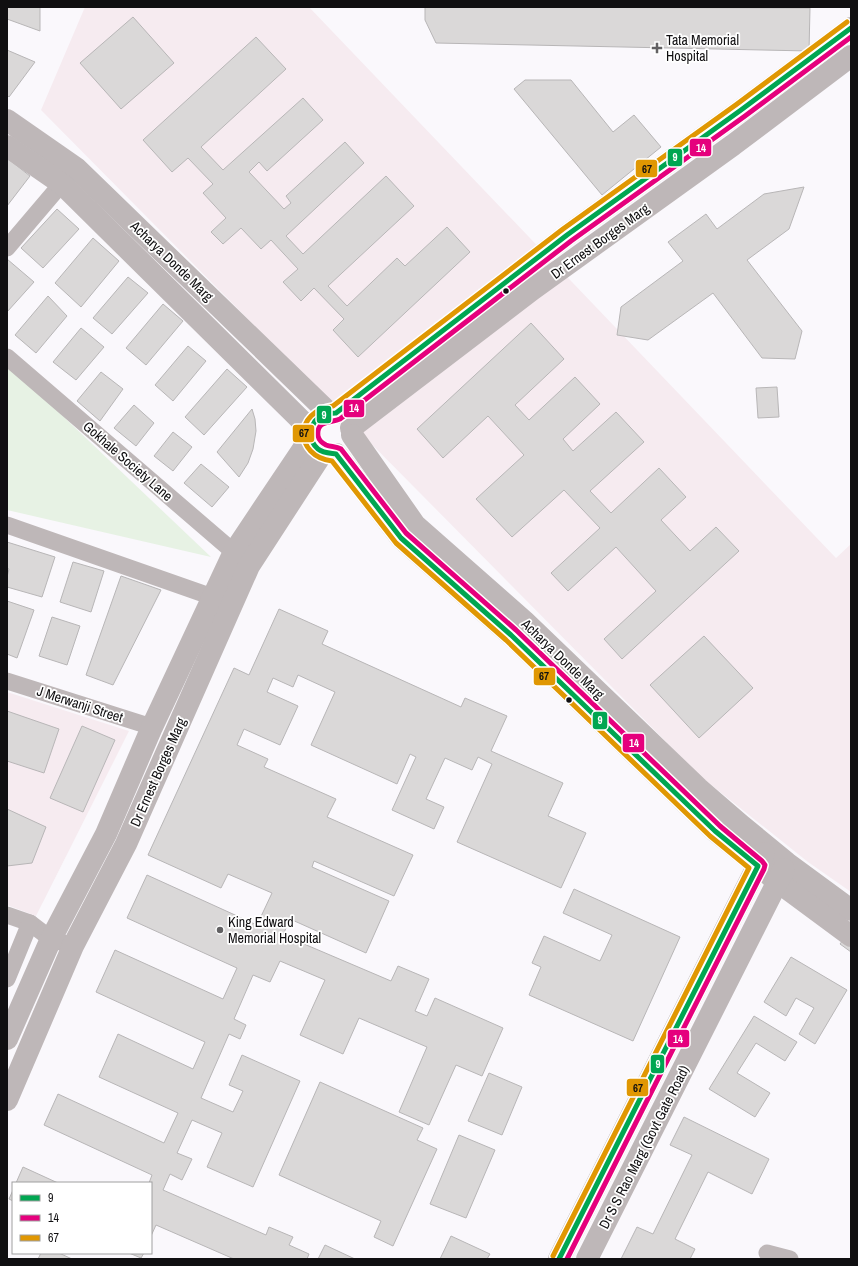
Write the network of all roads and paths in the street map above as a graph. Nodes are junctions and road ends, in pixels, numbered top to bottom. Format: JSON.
{"nodes":[{"id":1,"x":851,"y":28,"type":"edge"},
{"id":2,"x":848,"y":63,"type":"edge"},
{"id":3,"x":7,"y":120,"type":"edge"},
{"id":4,"x":7,"y":146,"type":"edge"},
{"id":5,"x":76,"y":168,"type":"junction"},
{"id":6,"x":62,"y":184,"type":"junction"},
{"id":7,"x":613,"y":202,"type":"junction"},
{"id":8,"x":628,"y":221,"type":"junction"},
{"id":9,"x":7,"y":248,"type":"edge"},
{"id":10,"x":7,"y":357,"type":"edge"},
{"id":11,"x":342,"y":422,"type":"junction"},
{"id":12,"x":320,"y":443,"type":"junction"},
{"id":13,"x":7,"y":525,"type":"edge"},
{"id":14,"x":408,"y":531,"type":"junction"},
{"id":15,"x":242,"y":559,"type":"junction"},
{"id":16,"x":213,"y":596,"type":"junction"},
{"id":17,"x":232,"y":605,"type":"junction"},
{"id":18,"x":549,"y":659,"type":"junction"},
{"id":19,"x":7,"y":681,"type":"edge"},
{"id":20,"x":172,"y":685,"type":"junction"},
{"id":21,"x":193,"y":694,"type":"junction"},
{"id":22,"x":152,"y":727,"type":"junction"},
{"id":23,"x":106,"y":834,"type":"junction"},
{"id":24,"x":126,"y":844,"type":"junction"},
{"id":25,"x":767,"y":847,"type":"junction"},
{"id":26,"x":788,"y":863,"type":"junction"},
{"id":27,"x":758,"y":866,"type":"junction"},
{"id":28,"x":778,"y":882,"type":"junction"},
{"id":29,"x":851,"y":910,"type":"edge"},
{"id":30,"x":7,"y":915,"type":"edge"},
{"id":31,"x":30,"y":923,"type":"junction"},
{"id":32,"x":851,"y":936,"type":"edge"},
{"id":33,"x":51,"y":939,"type":"junction"},
{"id":34,"x":73,"y":946,"type":"junction"},
{"id":35,"x":7,"y":979,"type":"edge"},
{"id":36,"x":7,"y":1039,"type":"edge"},
{"id":37,"x":7,"y":1100,"type":"edge"},
{"id":38,"x":767,"y":1253,"type":"dead end"},
{"id":39,"x":559,"y":1259,"type":"edge"},
{"id":40,"x":587,"y":1259,"type":"edge"},
{"id":41,"x":790,"y":1259,"type":"edge"}],
"edges":[{"from":1,"to":7,"type":"main road","name":"Dr Ernest Borges Marg"},
{"from":2,"to":8,"type":"main road","name":"Dr Ernest Borges Marg"},
{"from":3,"to":5,"type":"main road","name":"Acharya Donde Marg"},
{"from":4,"to":6,"type":"main road","name":"Acharya Donde Marg"},
{"from":5,"to":6,"type":"street"},
{"from":5,"to":11,"type":"main road","name":"Acharya Donde Marg"},
{"from":6,"to":9,"type":"street"},
{"from":6,"to":12,"type":"main road","name":"Acharya Donde Marg"},
{"from":7,"to":8,"type":"main road"},
{"from":7,"to":11,"type":"main road","name":"Dr Ernest Borges Marg"},
{"from":8,"to":11,"type":"main road","name":"Dr Ernest Borges Marg"},
{"from":10,"to":15,"type":"street","name":"Gokhale Society Lane"},
{"from":11,"to":12,"type":"main road"},
{"from":11,"to":12,"type":"main road"},
{"from":11,"to":14,"type":"main road","name":"Acharya Donde Marg"},
{"from":12,"to":14,"type":"main road","name":"Acharya Donde Marg"},
{"from":12,"to":15,"type":"main road","name":"Dr Ernest Borges Marg"},
{"from":13,"to":16,"type":"street"},
{"from":14,"to":18,"type":"main road","name":"Acharya Donde Marg"},
{"from":15,"to":16,"type":"main road","name":"Dr Ernest Borges Marg"},
{"from":15,"to":17,"type":"main road","name":"Dr Ernest Borges Marg"},
{"from":16,"to":17,"type":"street"},
{"from":16,"to":20,"type":"main road","name":"Dr Ernest Borges Marg"},
{"from":17,"to":21,"type":"main road","name":"Dr Ernest Borges Marg"},
{"from":18,"to":25,"type":"main road","name":"Acharya Donde Marg"},
{"from":18,"to":27,"type":"main road","name":"Acharya Donde Marg"},
{"from":19,"to":22,"type":"street","name":"J Merwanji Street"},
{"from":20,"to":21,"type":"street"},
{"from":20,"to":22,"type":"main road","name":"Dr Ernest Borges Marg"},
{"from":21,"to":24,"type":"main road","name":"Dr Ernest Borges Marg"},
{"from":22,"to":23,"type":"main road","name":"Dr Ernest Borges Marg"},
{"from":23,"to":24,"type":"street"},
{"from":23,"to":33,"type":"main road","name":"Dr Ernest Borges Marg"},
{"from":24,"to":34,"type":"main road","name":"Dr Ernest Borges Marg"},
{"from":25,"to":26,"type":"main road","name":"Acharya Donde Marg"},
{"from":25,"to":27,"type":"main road"},
{"from":26,"to":28,"type":"main road","name":"Dr S S Rao Marg (Govt Gate Road)"},
{"from":26,"to":29,"type":"main road","name":"Acharya Donde Marg"},
{"from":27,"to":28,"type":"main road","name":"Acharya Donde Marg"},
{"from":27,"to":39,"type":"main road"},
{"from":28,"to":32,"type":"main road","name":"Acharya Donde Marg"},
{"from":28,"to":40,"type":"main road","name":"Dr S S Rao Marg (Govt Gate Road)"},
{"from":30,"to":31,"type":"street"},
{"from":31,"to":33,"type":"street"},
{"from":31,"to":35,"type":"street"},
{"from":33,"to":34,"type":"street"},
{"from":33,"to":36,"type":"main road","name":"Dr Ernest Borges Marg"},
{"from":34,"to":37,"type":"main road","name":"Dr Ernest Borges Marg"},
{"from":38,"to":41,"type":"street"}]}
